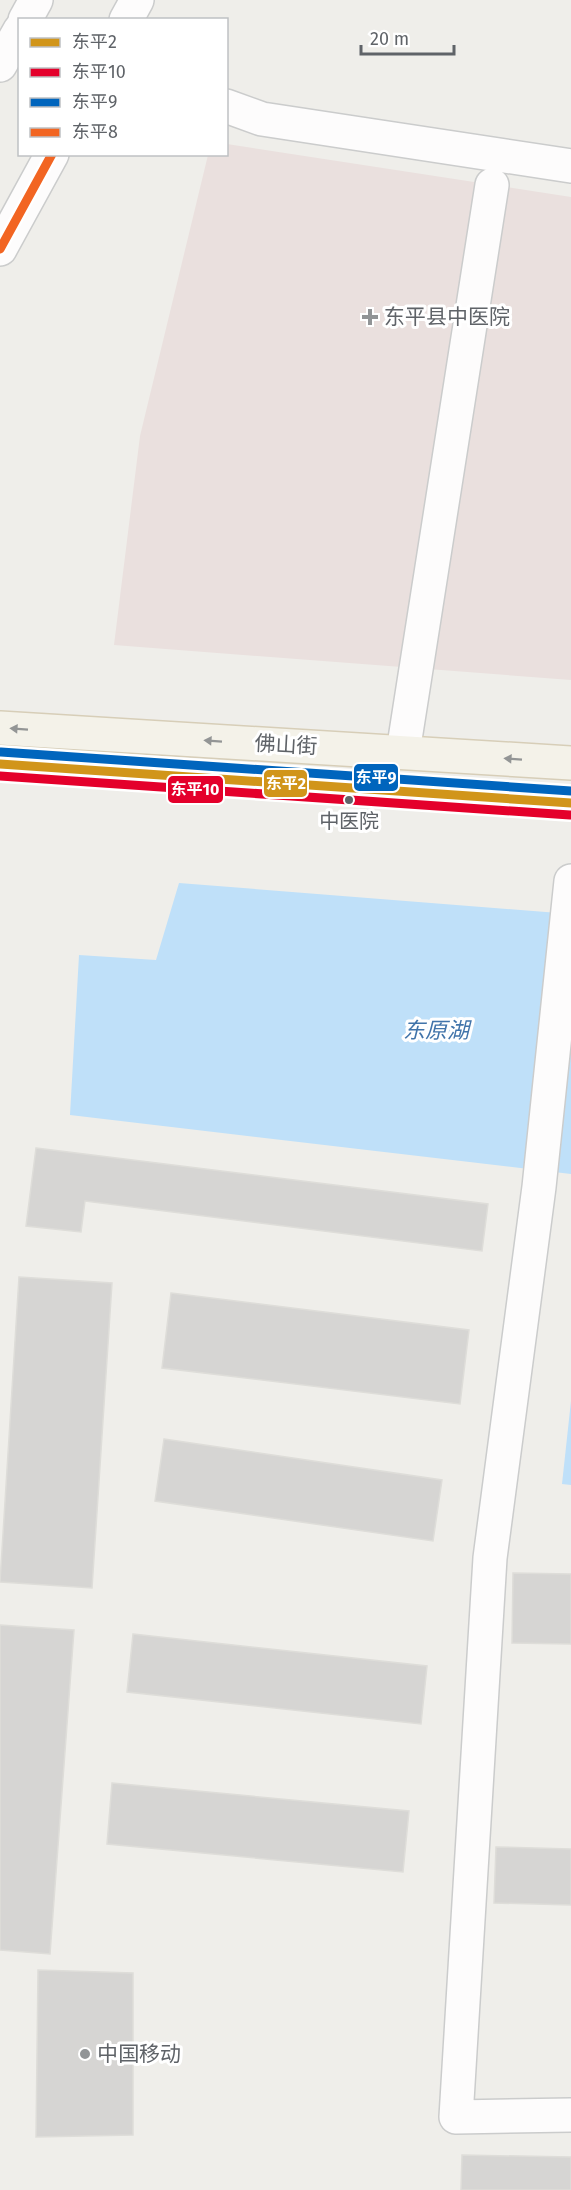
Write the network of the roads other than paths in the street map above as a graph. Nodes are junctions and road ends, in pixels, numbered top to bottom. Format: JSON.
{"nodes":[{"id":1,"x":36,"y":0,"type":"edge"},
{"id":2,"x":137,"y":0,"type":"edge"},
{"id":3,"x":26,"y":18,"type":"edge"},
{"id":4,"x":127,"y":18,"type":"edge"},
{"id":5,"x":18,"y":34,"type":"edge"},
{"id":6,"x":0,"y":65,"type":"edge"},
{"id":7,"x":228,"y":107,"type":"edge"},
{"id":8,"x":51,"y":156,"type":"edge"},
{"id":9,"x":571,"y":165,"type":"edge"},
{"id":10,"x":492,"y":185,"type":"dead end"},
{"id":11,"x":0,"y":249,"type":"edge"},
{"id":12,"x":0,"y":728,"type":"edge"},
{"id":13,"x":403,"y":752,"type":"junction"},
{"id":14,"x":571,"y":763,"type":"edge"},
{"id":15,"x":0,"y":764,"type":"edge"},
{"id":16,"x":571,"y":803,"type":"edge"},
{"id":17,"x":571,"y":881,"type":"edge"},
{"id":18,"x":571,"y":2115,"type":"edge"}],
"edges":[{"from":1,"to":3,"type":"street"},
{"from":2,"to":4,"type":"street"},
{"from":5,"to":6,"type":"street"},
{"from":7,"to":9,"type":"street"},
{"from":8,"to":11,"type":"street"},
{"from":10,"to":13,"type":"street"},
{"from":13,"to":12,"type":"main road","name":"佛山街","one_way":true},
{"from":14,"to":13,"type":"main road","name":"佛山街","one_way":true},
{"from":15,"to":16,"type":"main road","name":"佛山街"},
{"from":17,"to":18,"type":"street"}]}
